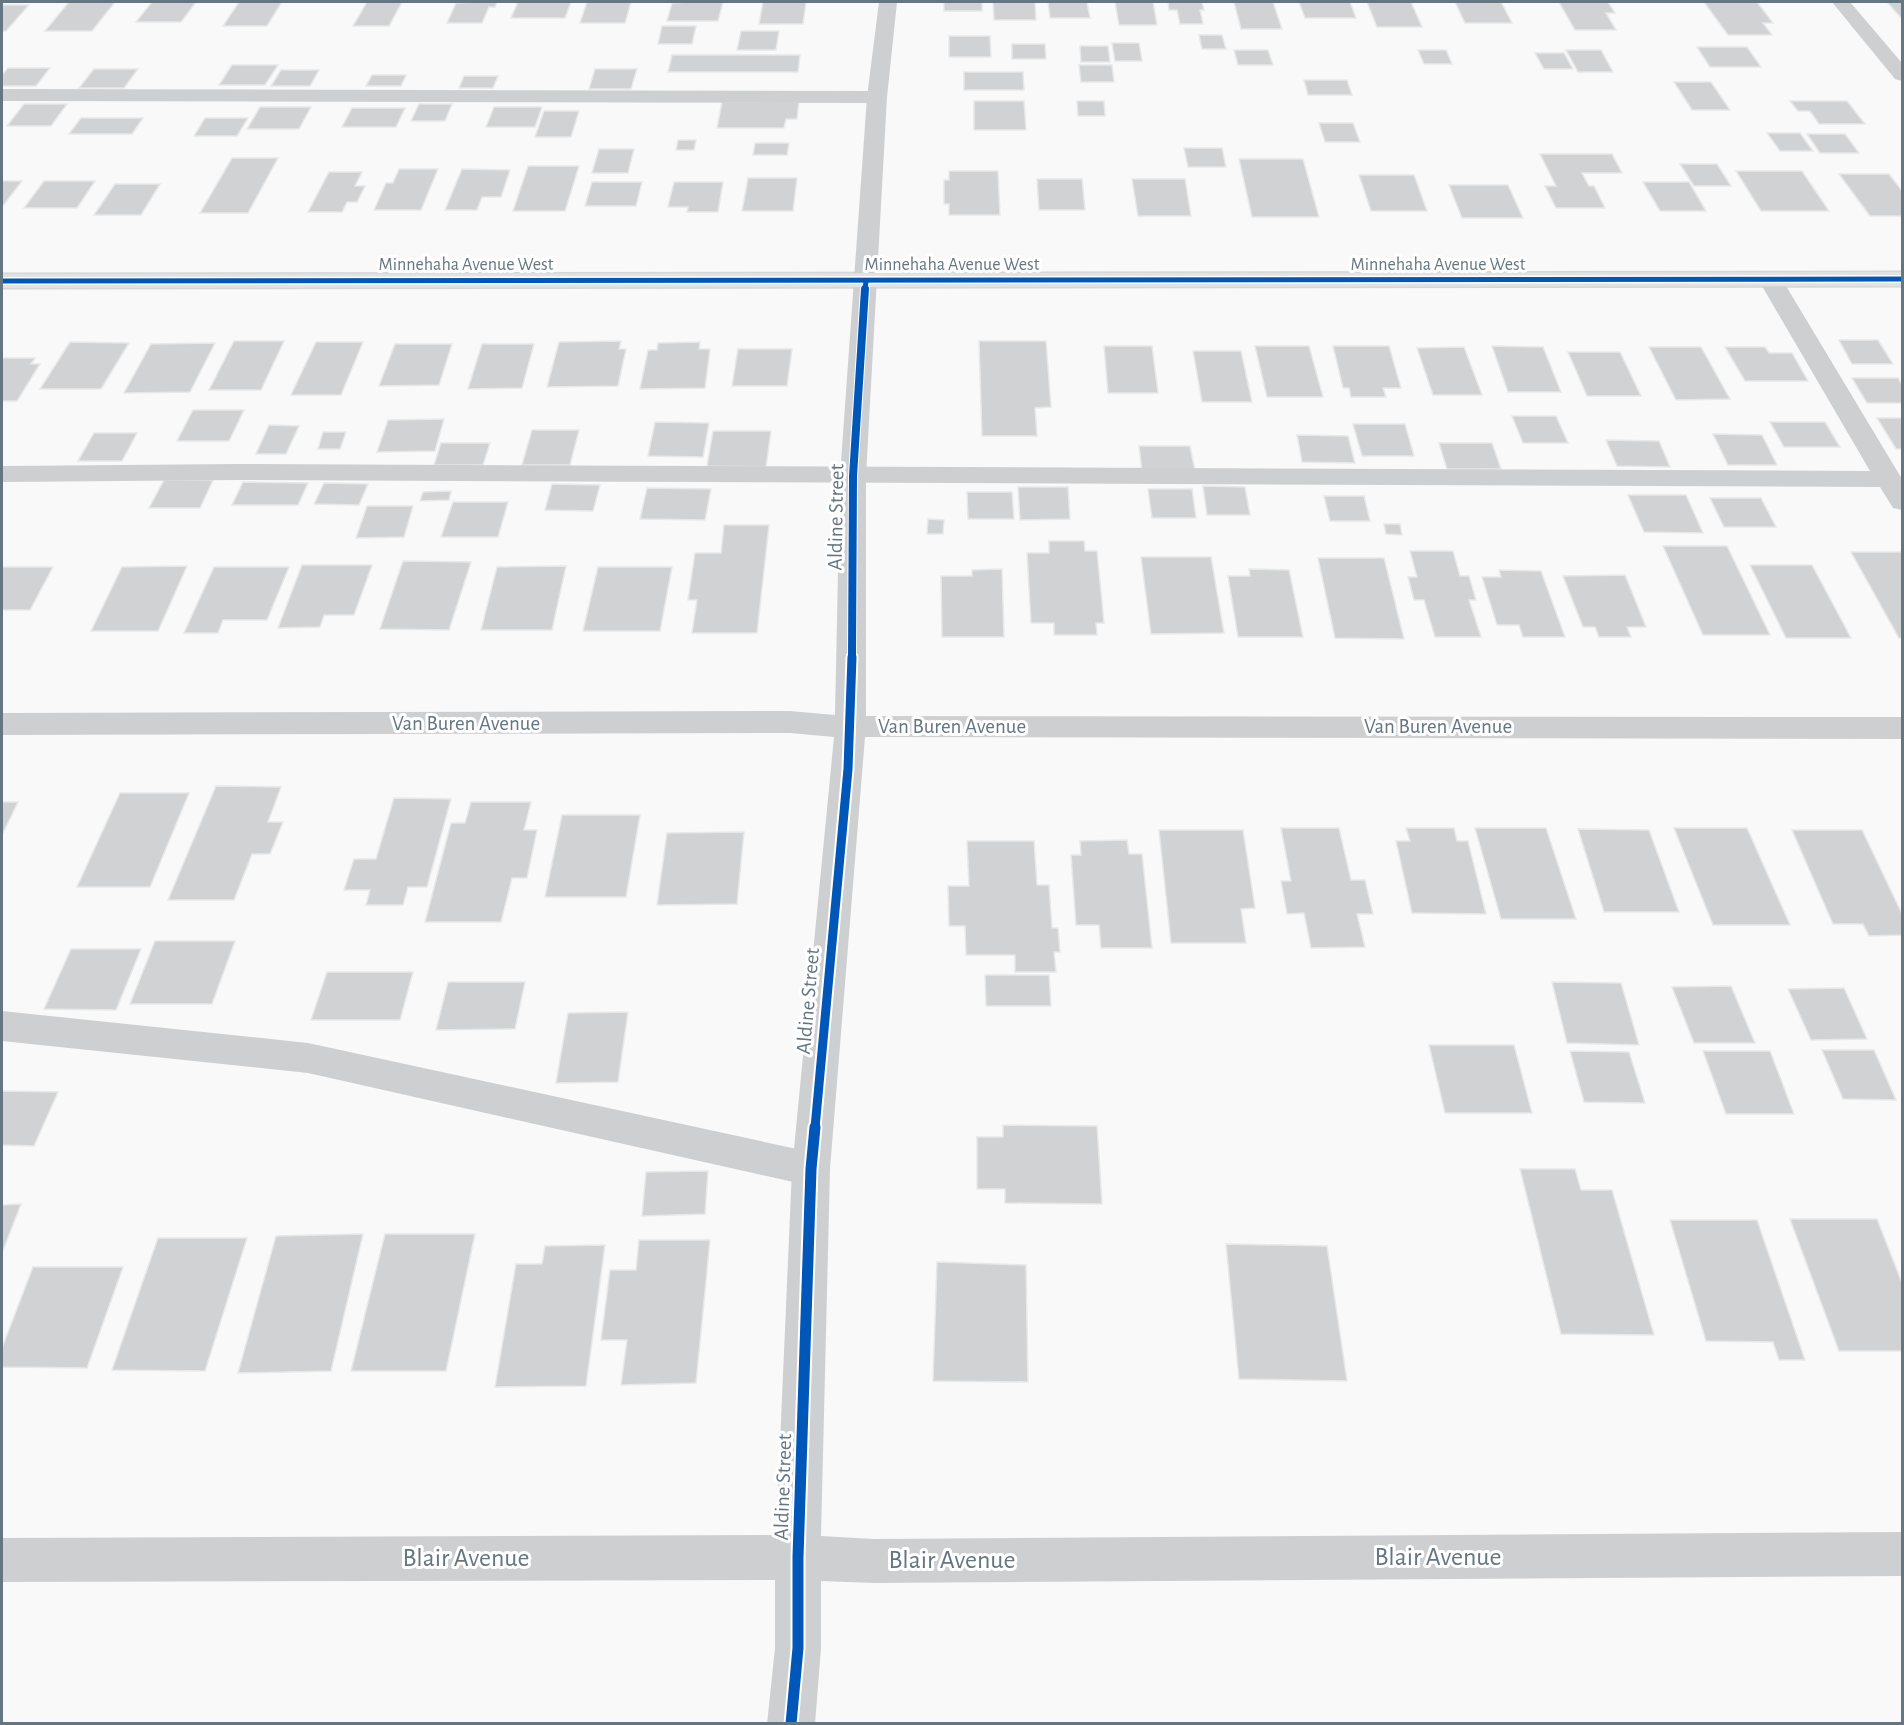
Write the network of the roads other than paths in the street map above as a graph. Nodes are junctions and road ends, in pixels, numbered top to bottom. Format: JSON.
{"nodes":[{"id":1,"x":888,"y":2,"type":"edge"},
{"id":2,"x":1841,"y":2,"type":"edge"},
{"id":3,"x":1902,"y":75,"type":"edge"},
{"id":4,"x":2,"y":95,"type":"edge"},
{"id":5,"x":877,"y":97,"type":"junction"},
{"id":6,"x":1902,"y":279,"type":"edge"},
{"id":7,"x":2,"y":281,"type":"edge"},
{"id":8,"x":866,"y":281,"type":"junction"},
{"id":9,"x":1771,"y":281,"type":"junction"},
{"id":10,"x":2,"y":474,"type":"edge"},
{"id":11,"x":854,"y":476,"type":"junction"},
{"id":12,"x":1889,"y":479,"type":"junction"},
{"id":13,"x":1902,"y":502,"type":"edge"},
{"id":14,"x":2,"y":723,"type":"edge"},
{"id":15,"x":850,"y":727,"type":"junction"},
{"id":16,"x":1902,"y":728,"type":"edge"},
{"id":17,"x":2,"y":1026,"type":"edge"},
{"id":18,"x":811,"y":1169,"type":"junction"},
{"id":19,"x":1902,"y":1554,"type":"edge"},
{"id":20,"x":798,"y":1557,"type":"junction"},
{"id":21,"x":2,"y":1560,"type":"edge"},
{"id":22,"x":791,"y":1724,"type":"edge"}],
"edges":[{"from":1,"to":5,"type":"street","name":"Aldine Street"},
{"from":2,"to":3,"type":"street"},
{"from":4,"to":5,"type":"street"},
{"from":5,"to":8,"type":"street","name":"Aldine Street"},
{"from":6,"to":9,"type":"street","name":"Minnehaha Avenue West"},
{"from":7,"to":8,"type":"street","name":"Minnehaha Avenue West"},
{"from":8,"to":9,"type":"street","name":"Minnehaha Avenue West"},
{"from":8,"to":11,"type":"street","name":"Aldine Street"},
{"from":9,"to":12,"type":"street"},
{"from":10,"to":11,"type":"street"},
{"from":11,"to":12,"type":"street"},
{"from":11,"to":15,"type":"street","name":"Aldine Street"},
{"from":12,"to":13,"type":"street"},
{"from":14,"to":15,"type":"street","name":"Van Buren Avenue"},
{"from":15,"to":16,"type":"street","name":"Van Buren Avenue"},
{"from":15,"to":18,"type":"street","name":"Aldine Street"},
{"from":17,"to":18,"type":"street"},
{"from":18,"to":20,"type":"street","name":"Aldine Street"},
{"from":19,"to":20,"type":"street","name":"Blair Avenue"},
{"from":20,"to":21,"type":"street","name":"Blair Avenue"},
{"from":20,"to":22,"type":"street","name":"Aldine Street"}]}
